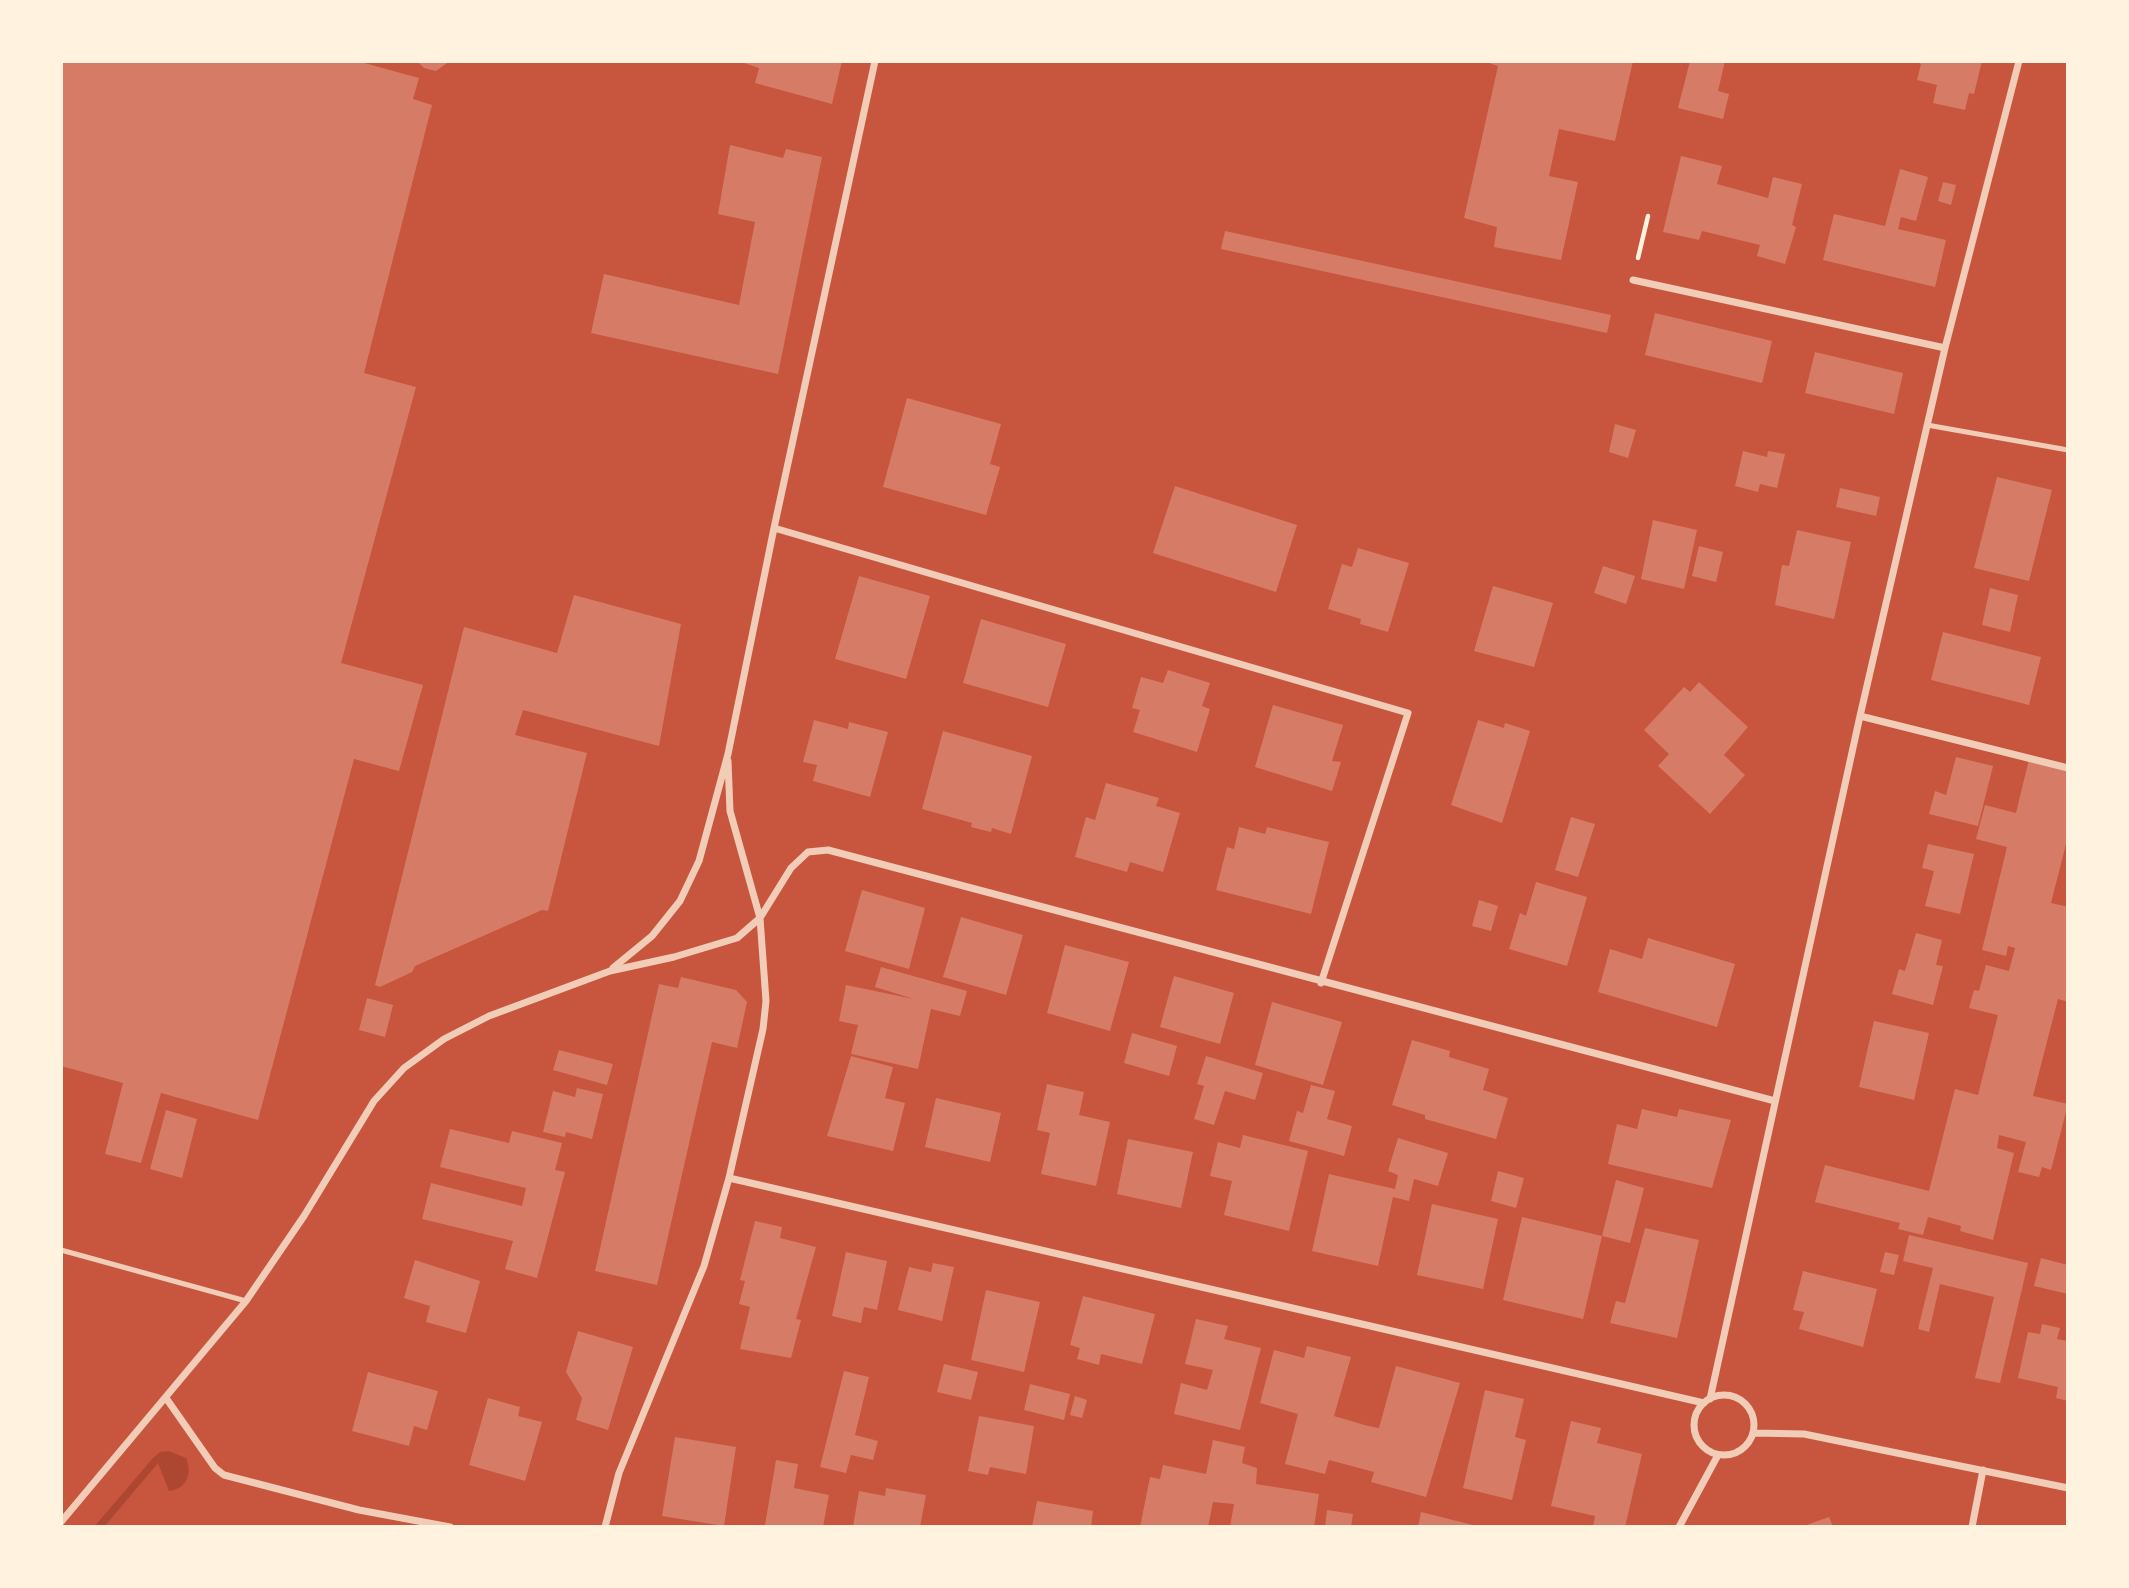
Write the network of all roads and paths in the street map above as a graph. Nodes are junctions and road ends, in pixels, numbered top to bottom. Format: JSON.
{"nodes":[{"id":1,"x":876,"y":61,"type":"edge"},
{"id":2,"x":2019,"y":61,"type":"edge"},
{"id":3,"x":1648,"y":216,"type":"dead end"},
{"id":4,"x":1633,"y":279,"type":"joint"},
{"id":5,"x":1945,"y":348,"type":"junction"},
{"id":6,"x":1927,"y":425,"type":"junction"},
{"id":7,"x":2068,"y":450,"type":"edge"},
{"id":8,"x":774,"y":528,"type":"junction"},
{"id":9,"x":1860,"y":716,"type":"junction"},
{"id":10,"x":728,"y":754,"type":"junction"},
{"id":11,"x":2068,"y":768,"type":"edge"},
{"id":12,"x":760,"y":918,"type":"junction"},
{"id":13,"x":610,"y":971,"type":"junction"},
{"id":14,"x":1321,"y":983,"type":"junction"},
{"id":15,"x":1774,"y":1101,"type":"junction"},
{"id":16,"x":729,"y":1178,"type":"junction"},
{"id":17,"x":61,"y":1250,"type":"edge"},
{"id":18,"x":246,"y":1301,"type":"junction"},
{"id":19,"x":166,"y":1398,"type":"junction"},
{"id":20,"x":1707,"y":1401,"type":"junction"},
{"id":21,"x":1754,"y":1433,"type":"junction"},
{"id":22,"x":1718,"y":1455,"type":"junction"},
{"id":23,"x":1983,"y":1470,"type":"junction"},
{"id":24,"x":2068,"y":1488,"type":"edge"},
{"id":25,"x":61,"y":1522,"type":"edge"},
{"id":26,"x":450,"y":1527,"type":"edge"},
{"id":27,"x":605,"y":1527,"type":"edge"},
{"id":28,"x":1679,"y":1527,"type":"edge"},
{"id":29,"x":1972,"y":1527,"type":"edge"}],
"edges":[{"from":1,"to":8,"type":"street"},
{"from":2,"to":5,"type":"street"},
{"from":3,"to":4,"type":"path"},
{"from":4,"to":5,"type":"street"},
{"from":5,"to":6,"type":"street"},
{"from":6,"to":7,"type":"lane"},
{"from":6,"to":9,"type":"street"},
{"from":8,"to":10,"type":"street"},
{"from":8,"to":14,"type":"street"},
{"from":9,"to":11,"type":"street"},
{"from":9,"to":15,"type":"street"},
{"from":10,"to":12,"type":"street"},
{"from":10,"to":13,"type":"street"},
{"from":12,"to":13,"type":"street"},
{"from":12,"to":14,"type":"street"},
{"from":12,"to":16,"type":"street"},
{"from":13,"to":18,"type":"street"},
{"from":14,"to":15,"type":"street"},
{"from":15,"to":20,"type":"street"},
{"from":16,"to":20,"type":"street"},
{"from":16,"to":27,"type":"street"},
{"from":17,"to":18,"type":"lane"},
{"from":18,"to":19,"type":"street"},
{"from":19,"to":25,"type":"street"},
{"from":19,"to":26,"type":"street"},
{"from":20,"to":21,"type":"street"},
{"from":20,"to":22,"type":"street"},
{"from":21,"to":22,"type":"street"},
{"from":21,"to":23,"type":"street"},
{"from":22,"to":28,"type":"street"},
{"from":23,"to":24,"type":"street"},
{"from":23,"to":29,"type":"street"}]}
